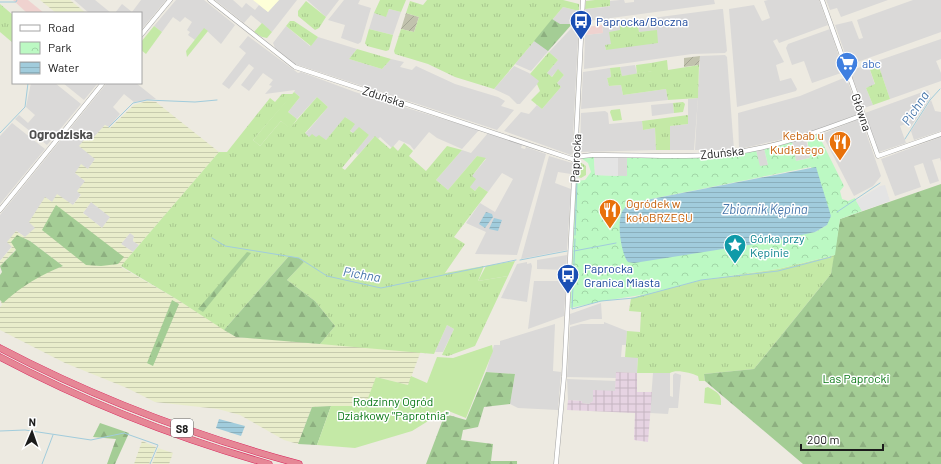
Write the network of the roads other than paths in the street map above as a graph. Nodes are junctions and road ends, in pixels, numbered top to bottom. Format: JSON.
{"nodes":[{"id":1,"x":170,"y":0,"type":"edge"},
{"id":2,"x":210,"y":0,"type":"edge"},
{"id":3,"x":583,"y":0,"type":"edge"},
{"id":4,"x":822,"y":0,"type":"edge"},
{"id":5,"x":142,"y":35,"type":"edge"},
{"id":6,"x":102,"y":84,"type":"edge"},
{"id":7,"x":863,"y":115,"type":"junction"},
{"id":8,"x":941,"y":134,"type":"edge"},
{"id":9,"x":575,"y":159,"type":"junction"},
{"id":10,"x":0,"y":210,"type":"edge"},
{"id":11,"x":0,"y":348,"type":"edge"},
{"id":12,"x":0,"y":357,"type":"edge"},
{"id":13,"x":270,"y":464,"type":"edge"},
{"id":14,"x":299,"y":464,"type":"edge"},
{"id":15,"x":556,"y":464,"type":"edge"}],
"edges":[{"from":1,"to":5,"type":"street"},
{"from":2,"to":9,"type":"street","name":"Zduńska"},
{"from":3,"to":9,"type":"street","name":"Paprocka"},
{"from":4,"to":7,"type":"street","name":"Główna"},
{"from":6,"to":10,"type":"street"},
{"from":7,"to":8,"type":"street","name":"Główna"},
{"from":7,"to":9,"type":"street","name":"Zduńska"},
{"from":9,"to":15,"type":"street","name":"Paprocka"},
{"from":11,"to":14,"type":"highway","number":"S8"},
{"from":12,"to":13,"type":"highway","number":"S8"}]}
